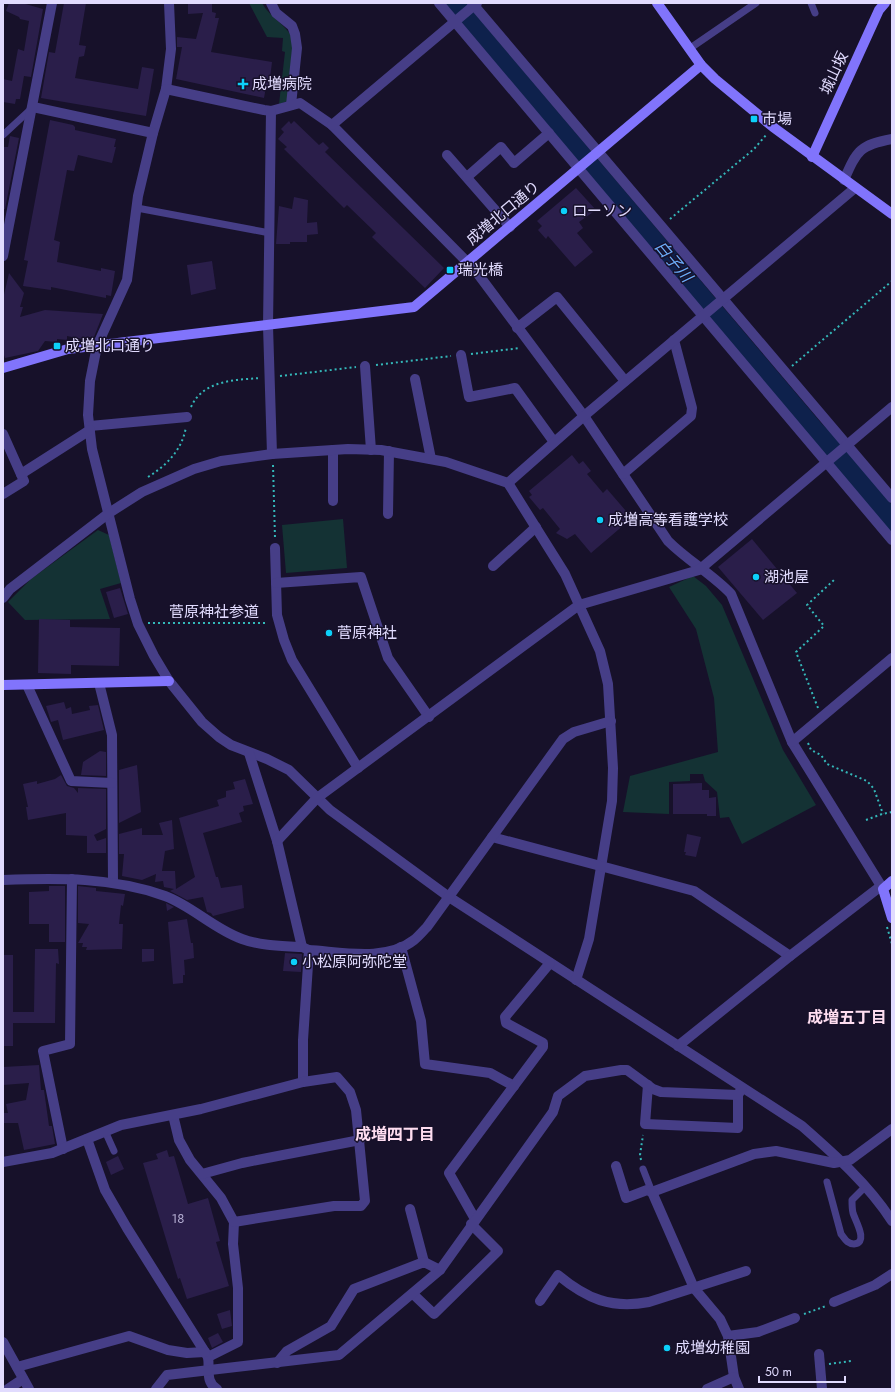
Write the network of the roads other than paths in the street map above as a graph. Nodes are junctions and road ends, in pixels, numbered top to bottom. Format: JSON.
{"nodes":[{"id":1,"x":52,"y":3,"type":"edge"},
{"id":2,"x":169,"y":3,"type":"edge"},
{"id":3,"x":271,"y":3,"type":"edge"},
{"id":4,"x":439,"y":3,"type":"edge"},
{"id":5,"x":657,"y":3,"type":"edge"},
{"id":6,"x":756,"y":3,"type":"edge"},
{"id":7,"x":811,"y":3,"type":"edge"},
{"id":8,"x":882,"y":4,"type":"edge"},
{"id":9,"x":473,"y":5,"type":"edge"},
{"id":10,"x":815,"y":13,"type":"dead end"},
{"id":11,"x":456,"y":21,"type":"junction"},
{"id":12,"x":689,"y":49,"type":"junction"},
{"id":13,"x":701,"y":65,"type":"junction"},
{"id":14,"x":166,"y":89,"type":"junction"},
{"id":15,"x":291,"y":106,"type":"junction"},
{"id":16,"x":33,"y":107,"type":"junction"},
{"id":17,"x":271,"y":111,"type":"junction"},
{"id":18,"x":332,"y":125,"type":"junction"},
{"id":19,"x":153,"y":133,"type":"junction"},
{"id":20,"x":549,"y":133,"type":"junction"},
{"id":21,"x":3,"y":135,"type":"edge"},
{"id":22,"x":892,"y":139,"type":"edge"},
{"id":23,"x":597,"y":154,"type":"junction"},
{"id":24,"x":447,"y":155,"type":"dead end"},
{"id":25,"x":812,"y":156,"type":"junction"},
{"id":26,"x":580,"y":168,"type":"junction"},
{"id":27,"x":467,"y":177,"type":"junction"},
{"id":28,"x":844,"y":180,"type":"junction"},
{"id":29,"x":855,"y":188,"type":"junction"},
{"id":30,"x":137,"y":208,"type":"junction"},
{"id":31,"x":892,"y":214,"type":"edge"},
{"id":32,"x":510,"y":226,"type":"junction"},
{"id":33,"x":270,"y":233,"type":"junction"},
{"id":34,"x":3,"y":256,"type":"edge"},
{"id":35,"x":468,"y":263,"type":"junction"},
{"id":36,"x":721,"y":300,"type":"junction"},
{"id":37,"x":703,"y":316,"type":"junction"},
{"id":38,"x":268,"y":326,"type":"junction"},
{"id":39,"x":517,"y":328,"type":"junction"},
{"id":40,"x":674,"y":340,"type":"junction"},
{"id":41,"x":97,"y":346,"type":"junction"},
{"id":42,"x":461,"y":355,"type":"road end"},
{"id":43,"x":365,"y":366,"type":"road end"},
{"id":44,"x":3,"y":368,"type":"edge"},
{"id":45,"x":415,"y":379,"type":"dead end"},
{"id":46,"x":625,"y":381,"type":"junction"},
{"id":47,"x":892,"y":407,"type":"edge"},
{"id":48,"x":584,"y":416,"type":"junction"},
{"id":49,"x":187,"y":418,"type":"road end"},
{"id":50,"x":90,"y":428,"type":"junction"},
{"id":51,"x":3,"y":434,"type":"edge"},
{"id":52,"x":554,"y":442,"type":"junction"},
{"id":53,"x":846,"y":445,"type":"junction"},
{"id":54,"x":333,"y":450,"type":"junction"},
{"id":55,"x":371,"y":450,"type":"junction"},
{"id":56,"x":389,"y":451,"type":"junction"},
{"id":57,"x":273,"y":457,"type":"junction"},
{"id":58,"x":431,"y":459,"type":"junction"},
{"id":59,"x":826,"y":462,"type":"junction"},
{"id":60,"x":21,"y":474,"type":"junction"},
{"id":61,"x":623,"y":474,"type":"junction"},
{"id":62,"x":508,"y":483,"type":"junction"},
{"id":63,"x":3,"y":494,"type":"edge"},
{"id":64,"x":892,"y":498,"type":"edge"},
{"id":65,"x":333,"y":501,"type":"dead end"},
{"id":66,"x":109,"y":513,"type":"junction"},
{"id":67,"x":388,"y":514,"type":"dead end"},
{"id":68,"x":536,"y":527,"type":"junction"},
{"id":69,"x":892,"y":540,"type":"edge"},
{"id":70,"x":275,"y":548,"type":"road end"},
{"id":71,"x":493,"y":566,"type":"dead end"},
{"id":72,"x":701,"y":568,"type":"junction"},
{"id":73,"x":276,"y":583,"type":"junction"},
{"id":74,"x":3,"y":598,"type":"edge"},
{"id":75,"x":579,"y":605,"type":"junction"},
{"id":76,"x":892,"y":658,"type":"edge"},
{"id":77,"x":170,"y":681,"type":"junction"},
{"id":78,"x":100,"y":683,"type":"junction"},
{"id":79,"x":27,"y":685,"type":"junction"},
{"id":80,"x":3,"y":686,"type":"edge"},
{"id":81,"x":429,"y":717,"type":"junction"},
{"id":82,"x":611,"y":722,"type":"junction"},
{"id":83,"x":792,"y":742,"type":"junction"},
{"id":84,"x":249,"y":753,"type":"junction"},
{"id":85,"x":358,"y":768,"type":"junction"},
{"id":86,"x":112,"y":783,"type":"junction"},
{"id":87,"x":317,"y":798,"type":"junction"},
{"id":88,"x":492,"y":837,"type":"junction"},
{"id":89,"x":277,"y":841,"type":"junction"},
{"id":90,"x":601,"y":865,"type":"junction"},
{"id":91,"x":72,"y":879,"type":"junction"},
{"id":92,"x":3,"y":880,"type":"edge"},
{"id":93,"x":892,"y":881,"type":"edge"},
{"id":94,"x":113,"y":882,"type":"junction"},
{"id":95,"x":882,"y":888,"type":"junction"},
{"id":96,"x":449,"y":897,"type":"junction"},
{"id":97,"x":892,"y":918,"type":"edge"},
{"id":98,"x":401,"y":947,"type":"junction"},
{"id":99,"x":305,"y":949,"type":"junction"},
{"id":100,"x":790,"y":956,"type":"junction"},
{"id":101,"x":550,"y":963,"type":"junction"},
{"id":102,"x":576,"y":980,"type":"junction"},
{"id":103,"x":678,"y":1046,"type":"junction"},
{"id":104,"x":303,"y":1082,"type":"junction"},
{"id":105,"x":648,"y":1085,"type":"junction"},
{"id":106,"x":514,"y":1086,"type":"junction"},
{"id":107,"x":740,"y":1092,"type":"junction"},
{"id":108,"x":173,"y":1114,"type":"junction"},
{"id":109,"x":892,"y":1129,"type":"edge"},
{"id":110,"x":105,"y":1132,"type":"junction"},
{"id":111,"x":87,"y":1139,"type":"junction"},
{"id":112,"x":360,"y":1140,"type":"junction"},
{"id":113,"x":63,"y":1149,"type":"junction"},
{"id":114,"x":114,"y":1151,"type":"dead end"},
{"id":115,"x":3,"y":1162,"type":"edge"},
{"id":116,"x":843,"y":1162,"type":"junction"},
{"id":117,"x":616,"y":1166,"type":"dead end"},
{"id":118,"x":643,"y":1169,"type":"road end"},
{"id":119,"x":202,"y":1174,"type":"junction"},
{"id":120,"x":826,"y":1182,"type":"dead end"},
{"id":121,"x":865,"y":1187,"type":"junction"},
{"id":122,"x":652,"y":1192,"type":"junction"},
{"id":123,"x":410,"y":1208,"type":"dead end"},
{"id":124,"x":892,"y":1221,"type":"edge"},
{"id":125,"x":234,"y":1222,"type":"junction"},
{"id":126,"x":473,"y":1222,"type":"junction"},
{"id":127,"x":424,"y":1262,"type":"junction"},
{"id":128,"x":440,"y":1270,"type":"junction"},
{"id":129,"x":746,"y":1271,"type":"dead end"},
{"id":130,"x":892,"y":1274,"type":"edge"},
{"id":131,"x":694,"y":1288,"type":"junction"},
{"id":132,"x":413,"y":1294,"type":"junction"},
{"id":133,"x":540,"y":1301,"type":"dead end"},
{"id":134,"x":834,"y":1302,"type":"road end"},
{"id":135,"x":795,"y":1318,"type":"road end"},
{"id":136,"x":728,"y":1336,"type":"junction"},
{"id":137,"x":3,"y":1342,"type":"edge"},
{"id":138,"x":206,"y":1354,"type":"junction"},
{"id":139,"x":819,"y":1354,"type":"dead end"},
{"id":140,"x":276,"y":1363,"type":"junction"},
{"id":141,"x":16,"y":1367,"type":"junction"},
{"id":142,"x":210,"y":1369,"type":"junction"},
{"id":143,"x":734,"y":1377,"type":"junction"},
{"id":144,"x":23,"y":1379,"type":"junction"},
{"id":145,"x":8,"y":1389,"type":"edge"},
{"id":146,"x":29,"y":1389,"type":"edge"},
{"id":147,"x":156,"y":1389,"type":"edge"},
{"id":148,"x":217,"y":1389,"type":"edge"},
{"id":149,"x":707,"y":1389,"type":"edge"},
{"id":150,"x":739,"y":1389,"type":"edge"},
{"id":151,"x":822,"y":1389,"type":"edge"}],
"edges":[{"from":1,"to":16,"type":"street"},
{"from":2,"to":14,"type":"street"},
{"from":3,"to":15,"type":"street"},
{"from":4,"to":11,"type":"street"},
{"from":5,"to":12,"type":"street"},
{"from":6,"to":12,"type":"lane"},
{"from":7,"to":10,"type":"lane"},
{"from":8,"to":25,"type":"street","name":"城山坂"},
{"from":9,"to":11,"type":"street"},
{"from":9,"to":23,"type":"street"},
{"from":11,"to":18,"type":"street"},
{"from":11,"to":20,"type":"street"},
{"from":12,"to":13,"type":"street"},
{"from":13,"to":23,"type":"street","name":"成増北口通り"},
{"from":13,"to":25,"type":"street"},
{"from":14,"to":17,"type":"street"},
{"from":14,"to":19,"type":"street"},
{"from":15,"to":17,"type":"street"},
{"from":15,"to":18,"type":"street"},
{"from":16,"to":19,"type":"street"},
{"from":16,"to":21,"type":"lane"},
{"from":16,"to":34,"type":"street"},
{"from":17,"to":33,"type":"street"},
{"from":18,"to":35,"type":"street"},
{"from":19,"to":30,"type":"street"},
{"from":20,"to":26,"type":"street"},
{"from":20,"to":27,"type":"street"},
{"from":22,"to":28,"type":"street"},
{"from":23,"to":26,"type":"street","name":"成増北口通り"},
{"from":23,"to":36,"type":"street"},
{"from":24,"to":27,"type":"street"},
{"from":25,"to":28,"type":"street"},
{"from":26,"to":32,"type":"street","name":"成増北口通り"},
{"from":26,"to":37,"type":"street"},
{"from":27,"to":32,"type":"street"},
{"from":28,"to":29,"type":"street"},
{"from":29,"to":31,"type":"street"},
{"from":29,"to":36,"type":"street"},
{"from":30,"to":33,"type":"lane"},
{"from":30,"to":41,"type":"street"},
{"from":32,"to":35,"type":"street","name":"成増北口通り"},
{"from":33,"to":38,"type":"street"},
{"from":35,"to":38,"type":"street","name":"成増北口通り"},
{"from":35,"to":39,"type":"street"},
{"from":36,"to":37,"type":"street"},
{"from":36,"to":53,"type":"street"},
{"from":37,"to":40,"type":"street"},
{"from":37,"to":59,"type":"street"},
{"from":38,"to":41,"type":"street","name":"成増北口通り"},
{"from":38,"to":57,"type":"street"},
{"from":39,"to":46,"type":"street"},
{"from":39,"to":48,"type":"street"},
{"from":40,"to":46,"type":"street"},
{"from":40,"to":61,"type":"street"},
{"from":41,"to":44,"type":"street","name":"成増北口通り"},
{"from":41,"to":50,"type":"street"},
{"from":42,"to":52,"type":"street"},
{"from":43,"to":55,"type":"street"},
{"from":45,"to":58,"type":"street"},
{"from":46,"to":48,"type":"street"},
{"from":47,"to":53,"type":"street"},
{"from":48,"to":52,"type":"street"},
{"from":48,"to":61,"type":"street"},
{"from":49,"to":50,"type":"street"},
{"from":50,"to":60,"type":"street"},
{"from":50,"to":66,"type":"street"},
{"from":51,"to":60,"type":"street"},
{"from":52,"to":62,"type":"street"},
{"from":53,"to":59,"type":"street"},
{"from":53,"to":64,"type":"street"},
{"from":54,"to":55,"type":"street"},
{"from":54,"to":57,"type":"street"},
{"from":54,"to":65,"type":"street"},
{"from":55,"to":56,"type":"street"},
{"from":56,"to":58,"type":"street"},
{"from":56,"to":67,"type":"street"},
{"from":57,"to":66,"type":"street"},
{"from":58,"to":62,"type":"street"},
{"from":59,"to":69,"type":"street"},
{"from":59,"to":72,"type":"street"},
{"from":60,"to":63,"type":"street"},
{"from":61,"to":72,"type":"street"},
{"from":62,"to":68,"type":"street"},
{"from":66,"to":74,"type":"street"},
{"from":66,"to":77,"type":"street"},
{"from":68,"to":71,"type":"street"},
{"from":68,"to":75,"type":"street"},
{"from":70,"to":73,"type":"street"},
{"from":72,"to":75,"type":"street"},
{"from":72,"to":83,"type":"street"},
{"from":73,"to":81,"type":"street"},
{"from":73,"to":85,"type":"street"},
{"from":75,"to":81,"type":"street"},
{"from":75,"to":82,"type":"street"},
{"from":76,"to":83,"type":"street"},
{"from":77,"to":78,"type":"street"},
{"from":77,"to":84,"type":"street"},
{"from":78,"to":79,"type":"street"},
{"from":78,"to":86,"type":"street"},
{"from":79,"to":80,"type":"street"},
{"from":79,"to":86,"type":"street"},
{"from":81,"to":85,"type":"street"},
{"from":82,"to":88,"type":"street"},
{"from":82,"to":90,"type":"street"},
{"from":83,"to":95,"type":"street"},
{"from":84,"to":87,"type":"street"},
{"from":84,"to":89,"type":"street"},
{"from":85,"to":87,"type":"street"},
{"from":86,"to":94,"type":"street"},
{"from":87,"to":89,"type":"street"},
{"from":87,"to":96,"type":"street"},
{"from":88,"to":90,"type":"street"},
{"from":88,"to":96,"type":"street"},
{"from":89,"to":99,"type":"street"},
{"from":90,"to":100,"type":"street"},
{"from":90,"to":102,"type":"street"},
{"from":91,"to":92,"type":"street"},
{"from":91,"to":94,"type":"street"},
{"from":91,"to":113,"type":"street"},
{"from":93,"to":95,"type":"street"},
{"from":94,"to":99,"type":"street"},
{"from":95,"to":97,"type":"street"},
{"from":95,"to":100,"type":"street"},
{"from":96,"to":98,"type":"street"},
{"from":96,"to":101,"type":"street"},
{"from":98,"to":99,"type":"street"},
{"from":98,"to":106,"type":"street"},
{"from":99,"to":104,"type":"street"},
{"from":100,"to":103,"type":"street"},
{"from":101,"to":102,"type":"street"},
{"from":101,"to":106,"type":"street"},
{"from":102,"to":103,"type":"street"},
{"from":103,"to":107,"type":"street"},
{"from":104,"to":108,"type":"street"},
{"from":104,"to":112,"type":"street"},
{"from":105,"to":107,"type":"street"},
{"from":105,"to":107,"type":"street"},
{"from":105,"to":126,"type":"street"},
{"from":106,"to":126,"type":"street"},
{"from":107,"to":116,"type":"street"},
{"from":108,"to":110,"type":"street"},
{"from":108,"to":119,"type":"street"},
{"from":109,"to":116,"type":"street"},
{"from":110,"to":111,"type":"street"},
{"from":110,"to":114,"type":"lane"},
{"from":111,"to":113,"type":"street"},
{"from":111,"to":138,"type":"street"},
{"from":112,"to":119,"type":"street"},
{"from":112,"to":125,"type":"street"},
{"from":113,"to":115,"type":"street"},
{"from":116,"to":121,"type":"street"},
{"from":116,"to":122,"type":"street"},
{"from":117,"to":122,"type":"street"},
{"from":118,"to":122,"type":"lane"},
{"from":119,"to":125,"type":"street"},
{"from":120,"to":121,"type":"lane"},
{"from":121,"to":124,"type":"street"},
{"from":122,"to":131,"type":"street"},
{"from":123,"to":127,"type":"street"},
{"from":125,"to":138,"type":"street"},
{"from":126,"to":128,"type":"street"},
{"from":126,"to":132,"type":"street"},
{"from":127,"to":128,"type":"street"},
{"from":127,"to":140,"type":"street"},
{"from":128,"to":132,"type":"street"},
{"from":129,"to":131,"type":"street"},
{"from":130,"to":134,"type":"street"},
{"from":131,"to":133,"type":"street"},
{"from":131,"to":136,"type":"street"},
{"from":132,"to":140,"type":"street"},
{"from":135,"to":136,"type":"street"},
{"from":136,"to":143,"type":"street"},
{"from":137,"to":141,"type":"street"},
{"from":138,"to":141,"type":"street"},
{"from":138,"to":142,"type":"street"},
{"from":139,"to":151,"type":"street"},
{"from":140,"to":142,"type":"street"},
{"from":141,"to":144,"type":"street"},
{"from":142,"to":147,"type":"street"},
{"from":142,"to":148,"type":"street"},
{"from":143,"to":149,"type":"street"},
{"from":143,"to":150,"type":"street"},
{"from":144,"to":145,"type":"street"},
{"from":144,"to":146,"type":"street"}]}
